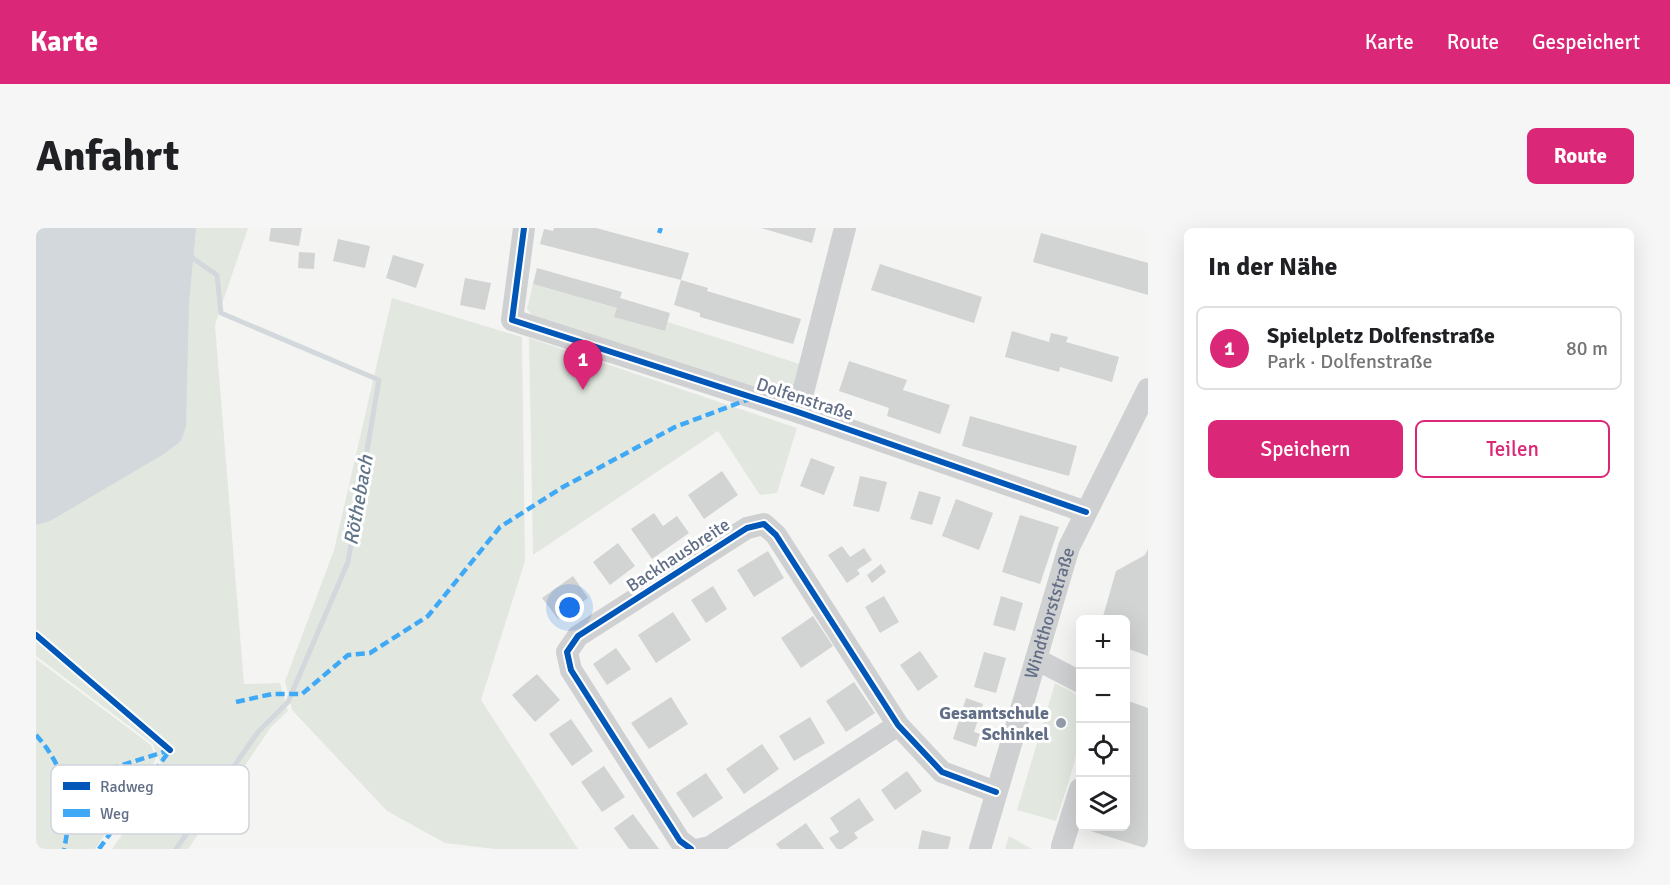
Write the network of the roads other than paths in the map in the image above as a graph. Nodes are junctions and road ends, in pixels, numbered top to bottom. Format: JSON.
{"nodes":[{"id":1,"x":524,"y":228,"type":"edge"},
{"id":2,"x":846,"y":228,"type":"edge"},
{"id":3,"x":1148,"y":389,"type":"edge"},
{"id":4,"x":798,"y":412,"type":"junction"},
{"id":5,"x":1086,"y":512,"type":"junction"},
{"id":6,"x":1036,"y":659,"type":"junction"},
{"id":7,"x":1076,"y":680,"type":"edge"},
{"id":8,"x":898,"y":725,"type":"junction"},
{"id":9,"x":996,"y":792,"type":"junction"},
{"id":10,"x":1076,"y":802,"type":"edge"},
{"id":11,"x":1062,"y":846,"type":"dead end"},
{"id":12,"x":691,"y":849,"type":"edge"},
{"id":13,"x":700,"y":849,"type":"edge"},
{"id":14,"x":980,"y":849,"type":"edge"}],
"edges":[{"from":1,"to":4,"type":"street","name":"Dolfenstraße"},
{"from":2,"to":4,"type":"street"},
{"from":3,"to":5,"type":"street","name":"Windthorststraße"},
{"from":4,"to":5,"type":"street","name":"Dolfenstraße"},
{"from":5,"to":6,"type":"street","name":"Windthorststraße"},
{"from":6,"to":7,"type":"street"},
{"from":6,"to":9,"type":"street","name":"Windthorststraße"},
{"from":8,"to":9,"type":"street","name":"Backhausbreite"},
{"from":8,"to":12,"type":"street","name":"Backhausbreite"},
{"from":8,"to":13,"type":"street"},
{"from":9,"to":14,"type":"street","name":"Windthorststraße"},
{"from":10,"to":11,"type":"street"}]}
